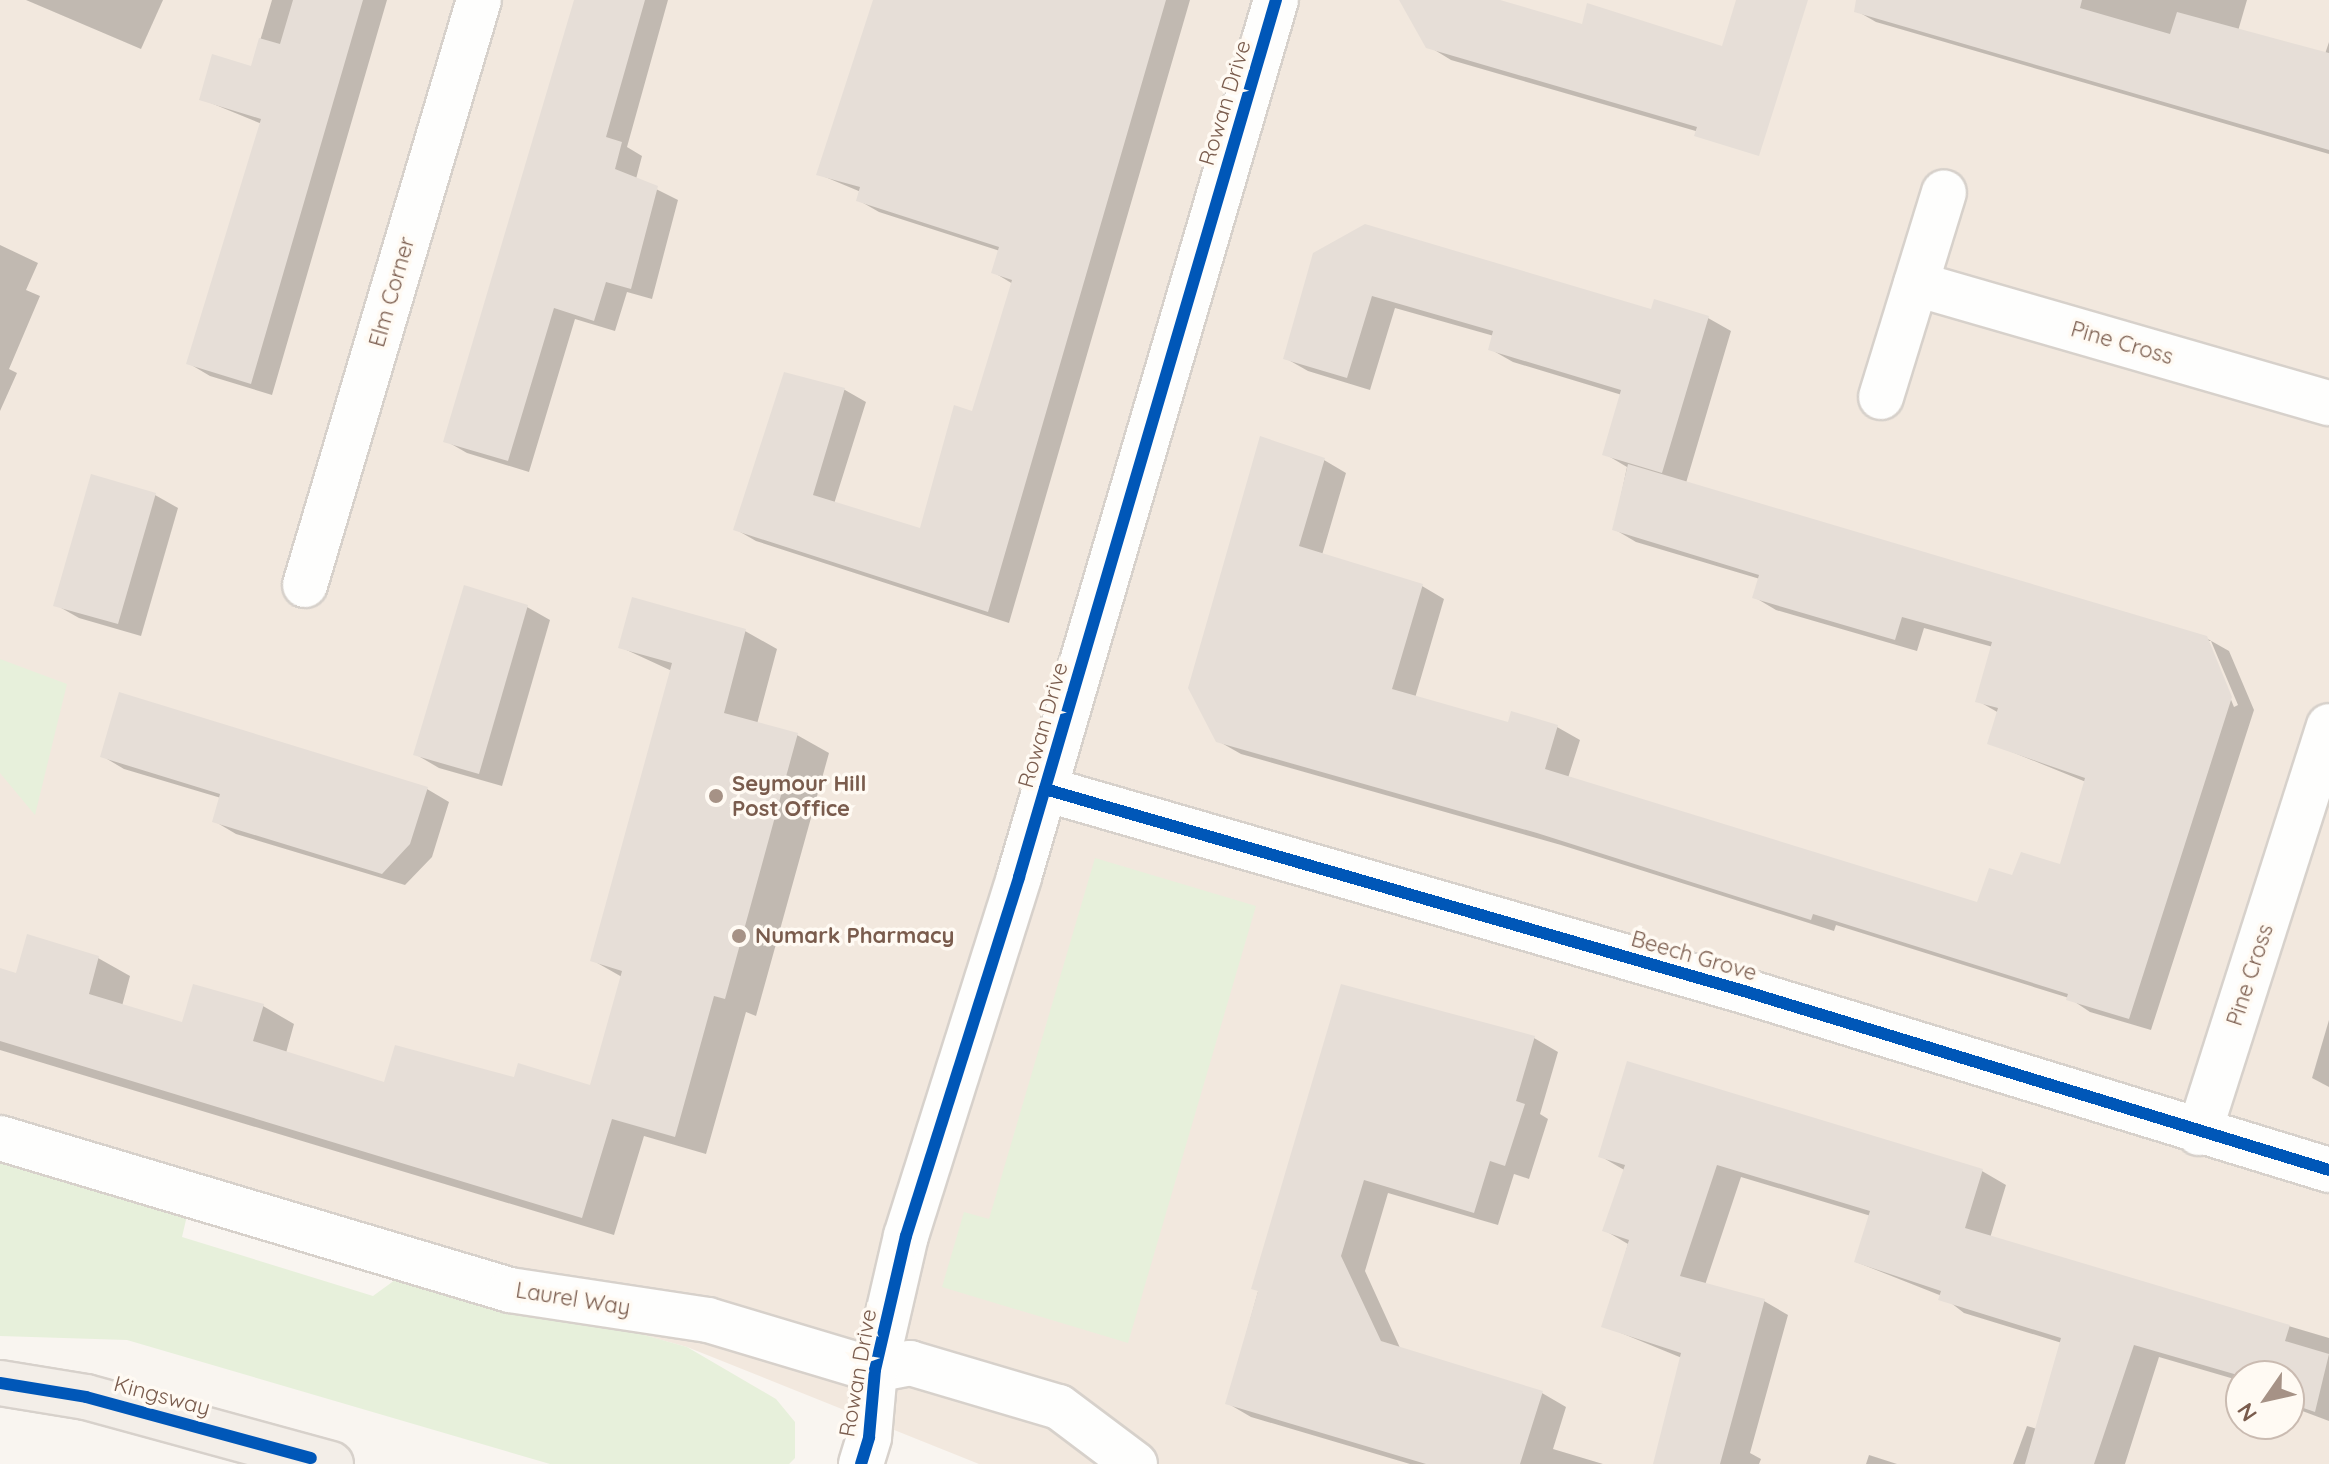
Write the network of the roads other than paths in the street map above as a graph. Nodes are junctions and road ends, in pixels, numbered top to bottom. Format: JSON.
{"nodes":[{"id":1,"x":479,"y":0,"type":"edge"},
{"id":2,"x":1276,"y":0,"type":"edge"},
{"id":3,"x":1944,"y":192,"type":"dead end"},
{"id":4,"x":1916,"y":284,"type":"junction"},
{"id":5,"x":1881,"y":397,"type":"dead end"},
{"id":6,"x":2329,"y":403,"type":"edge"},
{"id":7,"x":305,"y":585,"type":"dead end"},
{"id":8,"x":2329,"y":726,"type":"edge"},
{"id":9,"x":1045,"y":789,"type":"junction"},
{"id":10,"x":2199,"y":1133,"type":"junction"},
{"id":11,"x":0,"y":1138,"type":"edge"},
{"id":12,"x":2329,"y":1170,"type":"edge"},
{"id":13,"x":875,"y":1370,"type":"junction"},
{"id":14,"x":0,"y":1383,"type":"edge"},
{"id":15,"x":331,"y":1464,"type":"edge"},
{"id":16,"x":861,"y":1464,"type":"edge"},
{"id":17,"x":1135,"y":1464,"type":"edge"}],
"edges":[{"from":1,"to":7,"type":"street","name":"Elm Corner"},
{"from":2,"to":9,"type":"street","name":"Rowan Drive"},
{"from":3,"to":4,"type":"street"},
{"from":4,"to":5,"type":"street"},
{"from":4,"to":6,"type":"street","name":"Pine Cross"},
{"from":8,"to":10,"type":"street","name":"Pine Cross"},
{"from":9,"to":10,"type":"street","name":"Beech Grove"},
{"from":9,"to":13,"type":"street","name":"Rowan Drive"},
{"from":10,"to":12,"type":"street","name":"Beech Grove"},
{"from":11,"to":13,"type":"street","name":"Laurel Way"},
{"from":13,"to":16,"type":"street","name":"Rowan Drive"},
{"from":13,"to":17,"type":"street","name":"Laurel Way"},
{"from":14,"to":15,"type":"main road","name":"Kingsway"}]}
